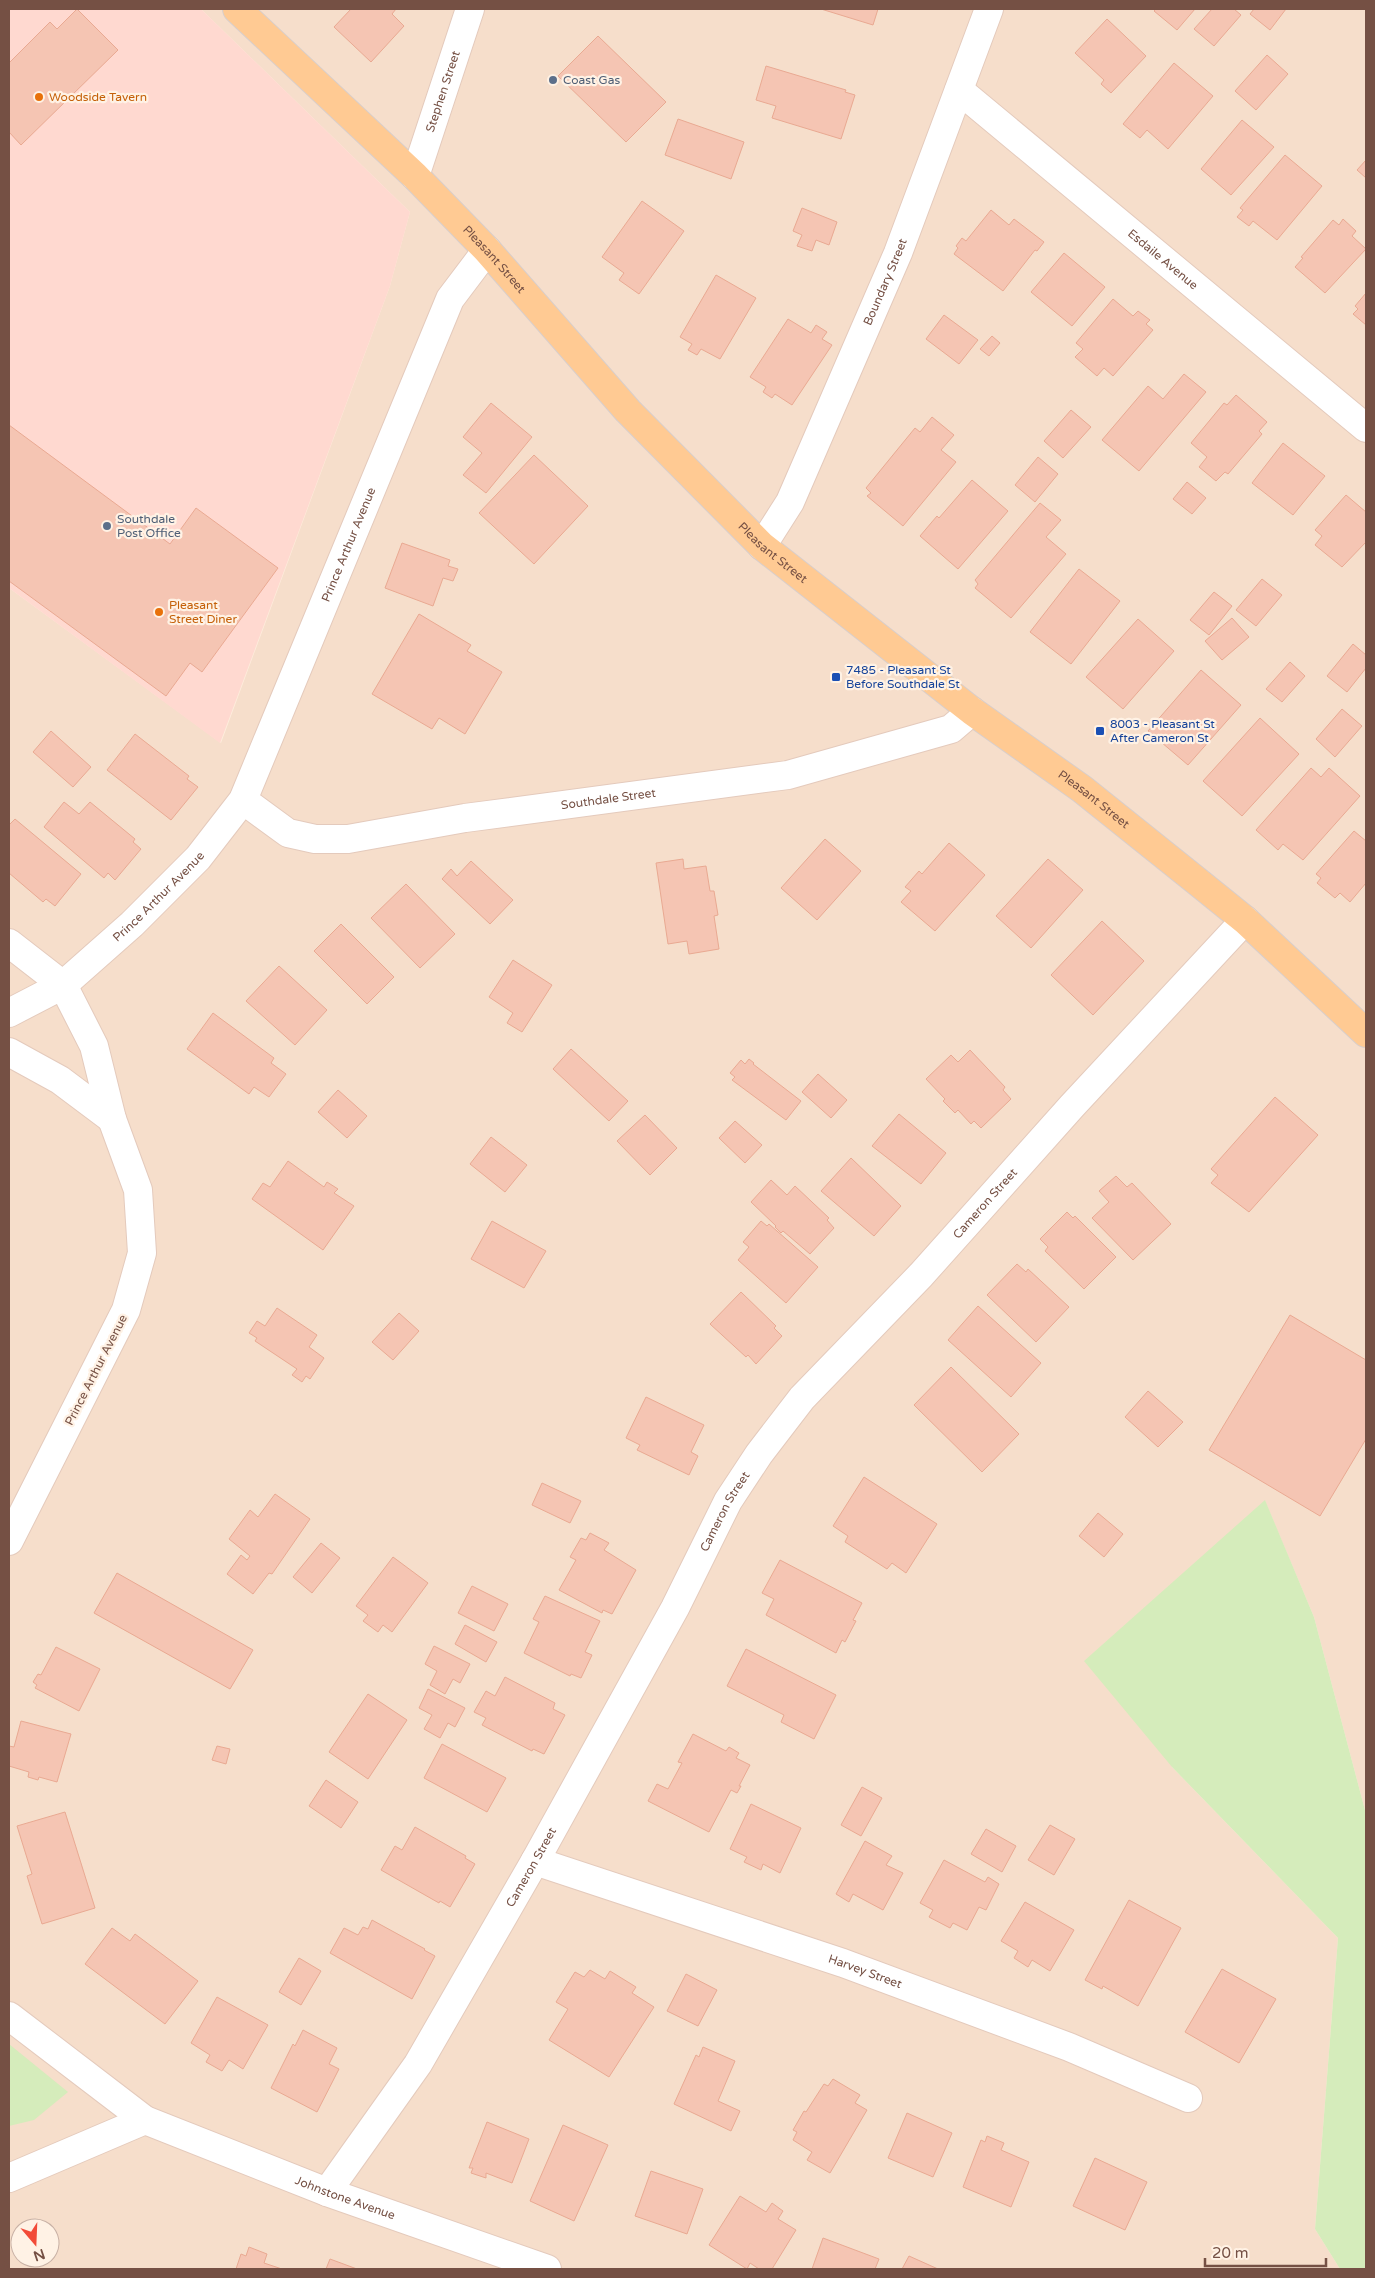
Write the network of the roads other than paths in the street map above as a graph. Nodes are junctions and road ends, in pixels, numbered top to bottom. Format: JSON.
{"nodes":[{"id":1,"x":237,"y":9,"type":"edge"},
{"id":2,"x":470,"y":9,"type":"edge"},
{"id":3,"x":988,"y":9,"type":"edge"},
{"id":4,"x":959,"y":90,"type":"junction"},
{"id":5,"x":415,"y":176,"type":"junction"},
{"id":6,"x":487,"y":250,"type":"junction"},
{"id":7,"x":1366,"y":428,"type":"edge"},
{"id":8,"x":762,"y":546,"type":"junction"},
{"id":9,"x":972,"y":711,"type":"junction"},
{"id":10,"x":243,"y":800,"type":"junction"},
{"id":11,"x":1245,"y":920,"type":"junction"},
{"id":12,"x":9,"y":943,"type":"edge"},
{"id":13,"x":63,"y":984,"type":"junction"},
{"id":14,"x":9,"y":1013,"type":"edge"},
{"id":15,"x":1366,"y":1033,"type":"edge"},
{"id":16,"x":9,"y":1052,"type":"edge"},
{"id":17,"x":112,"y":1118,"type":"junction"},
{"id":18,"x":9,"y":1541,"type":"edge"},
{"id":19,"x":535,"y":1861,"type":"junction"},
{"id":20,"x":9,"y":2016,"type":"edge"},
{"id":21,"x":1188,"y":2098,"type":"dead end"},
{"id":22,"x":145,"y":2120,"type":"junction"},
{"id":23,"x":9,"y":2178,"type":"edge"},
{"id":24,"x":327,"y":2192,"type":"junction"},
{"id":25,"x":547,"y":2269,"type":"edge"}],
"edges":[{"from":1,"to":5,"type":"main road","name":"Pleasant Street"},
{"from":2,"to":5,"type":"street","name":"Stephen Street"},
{"from":3,"to":4,"type":"street","name":"Boundary Street"},
{"from":4,"to":7,"type":"street","name":"Esdaile Avenue"},
{"from":4,"to":8,"type":"street","name":"Boundary Street"},
{"from":5,"to":6,"type":"main road","name":"Pleasant Street"},
{"from":6,"to":8,"type":"main road","name":"Pleasant Street"},
{"from":6,"to":10,"type":"street","name":"Prince Arthur Avenue"},
{"from":8,"to":9,"type":"main road","name":"Pleasant Street"},
{"from":9,"to":10,"type":"street","name":"Southdale Street"},
{"from":9,"to":11,"type":"main road","name":"Pleasant Street"},
{"from":10,"to":13,"type":"street","name":"Prince Arthur Avenue"},
{"from":11,"to":15,"type":"main road","name":"Pleasant Street"},
{"from":11,"to":19,"type":"street","name":"Cameron Street"},
{"from":12,"to":13,"type":"street"},
{"from":13,"to":14,"type":"street"},
{"from":13,"to":17,"type":"street","name":"Prince Arthur Avenue"},
{"from":16,"to":17,"type":"street"},
{"from":17,"to":18,"type":"street","name":"Prince Arthur Avenue"},
{"from":19,"to":21,"type":"street","name":"Harvey Street"},
{"from":19,"to":24,"type":"street","name":"Cameron Street"},
{"from":20,"to":22,"type":"street","name":"Johnstone Avenue"},
{"from":22,"to":23,"type":"street"},
{"from":22,"to":24,"type":"street","name":"Johnstone Avenue"},
{"from":24,"to":25,"type":"street","name":"Johnstone Avenue"}]}
